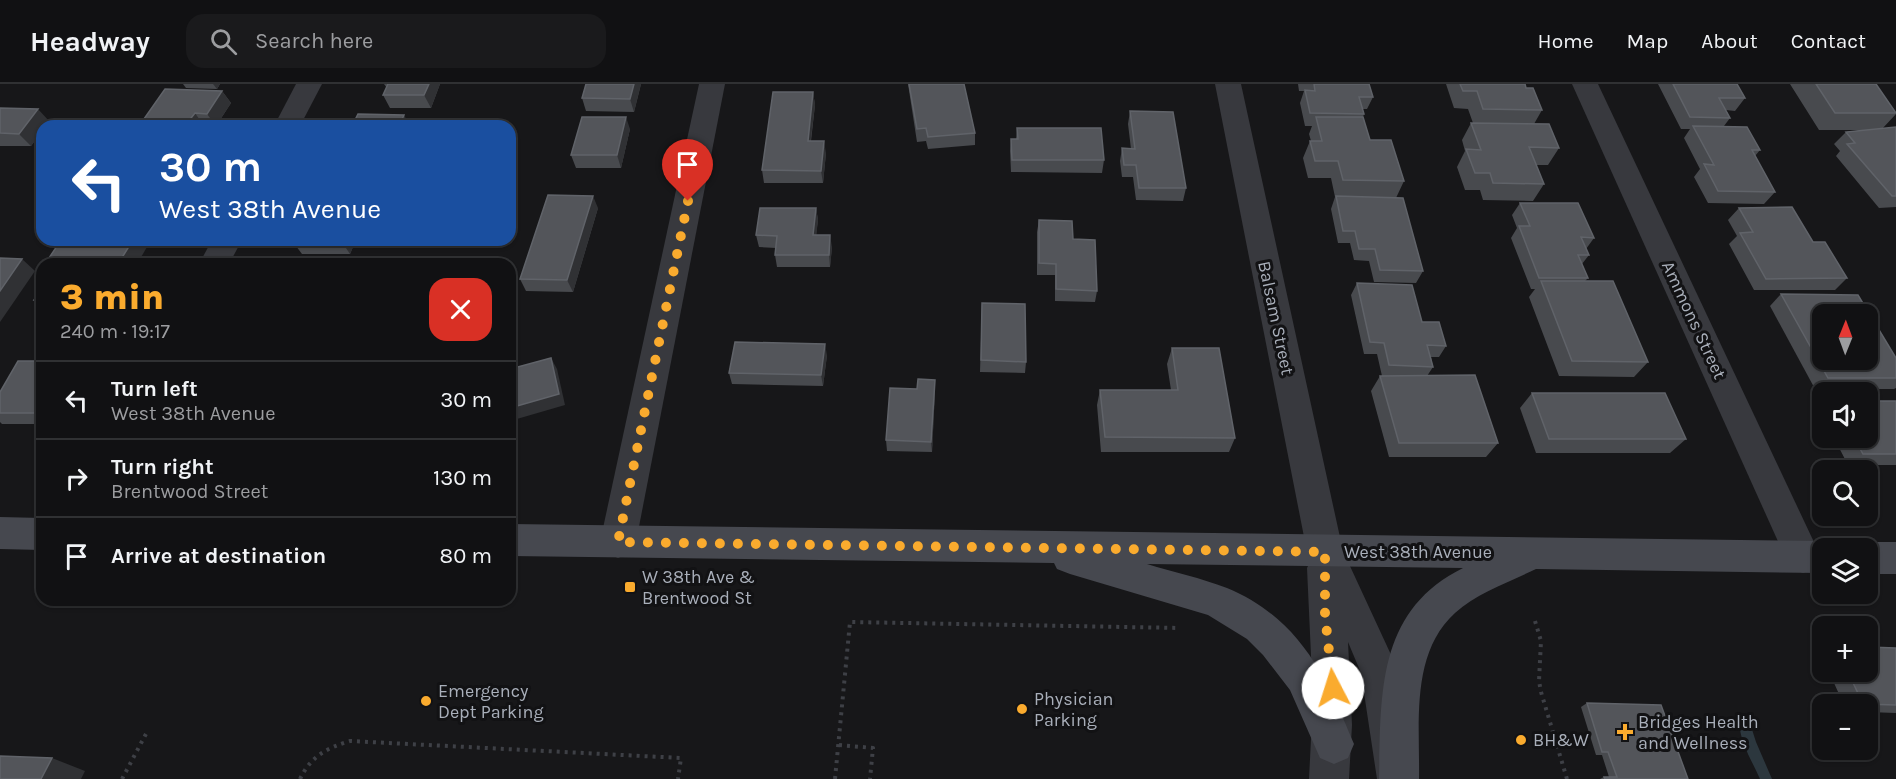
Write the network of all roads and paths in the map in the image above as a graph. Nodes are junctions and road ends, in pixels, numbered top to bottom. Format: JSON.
{"nodes":[{"id":1,"x":309,"y":84,"type":"edge"},
{"id":2,"x":712,"y":84,"type":"edge"},
{"id":3,"x":1228,"y":84,"type":"edge"},
{"id":4,"x":1585,"y":84,"type":"edge"},
{"id":5,"x":290,"y":120,"type":"edge"},
{"id":6,"x":0,"y":533,"type":"edge"},
{"id":7,"x":36,"y":534,"type":"edge"},
{"id":8,"x":516,"y":540,"type":"edge"},
{"id":9,"x":618,"y":542,"type":"junction"},
{"id":10,"x":1028,"y":546,"type":"junction"},
{"id":11,"x":1325,"y":552,"type":"junction"},
{"id":12,"x":1533,"y":553,"type":"junction"},
{"id":13,"x":1812,"y":555,"type":"edge"},
{"id":14,"x":1812,"y":557,"type":"edge"},
{"id":15,"x":1878,"y":558,"type":"edge"},
{"id":16,"x":1896,"y":558,"type":"edge"},
{"id":17,"x":1535,"y":621,"type":"dead end"},
{"id":18,"x":1188,"y":628,"type":"dead end"},
{"id":19,"x":147,"y":732,"type":"dead end"},
{"id":20,"x":839,"y":745,"type":"junction"},
{"id":21,"x":1331,"y":761,"type":"edge"},
{"id":22,"x":122,"y":779,"type":"edge"},
{"id":23,"x":300,"y":779,"type":"edge"},
{"id":24,"x":678,"y":779,"type":"edge"},
{"id":25,"x":835,"y":779,"type":"edge"},
{"id":26,"x":870,"y":779,"type":"edge"},
{"id":27,"x":1398,"y":779,"type":"edge"},
{"id":28,"x":1567,"y":779,"type":"edge"}],
"edges":[{"from":1,"to":5,"type":"street"},
{"from":2,"to":9,"type":"street"},
{"from":3,"to":11,"type":"street","name":"Balsam Street"},
{"from":4,"to":13,"type":"street","name":"Ammons Street"},
{"from":6,"to":7,"type":"main road"},
{"from":8,"to":9,"type":"main road","name":"West 38th Avenue"},
{"from":9,"to":10,"type":"main road","name":"West 38th Avenue"},
{"from":10,"to":11,"type":"main road","name":"West 38th Avenue"},
{"from":10,"to":21,"type":"main road"},
{"from":11,"to":12,"type":"main road","name":"West 38th Avenue"},
{"from":11,"to":21,"type":"street"},
{"from":11,"to":27,"type":"street"},
{"from":12,"to":14,"type":"main road","name":"West 38th Avenue"},
{"from":12,"to":27,"type":"main road"},
{"from":15,"to":16,"type":"main road"},
{"from":17,"to":28,"type":"path"},
{"from":18,"to":20,"type":"path"},
{"from":19,"to":22,"type":"path"},
{"from":20,"to":25,"type":"path"},
{"from":20,"to":26,"type":"path"},
{"from":23,"to":24,"type":"path"}]}
